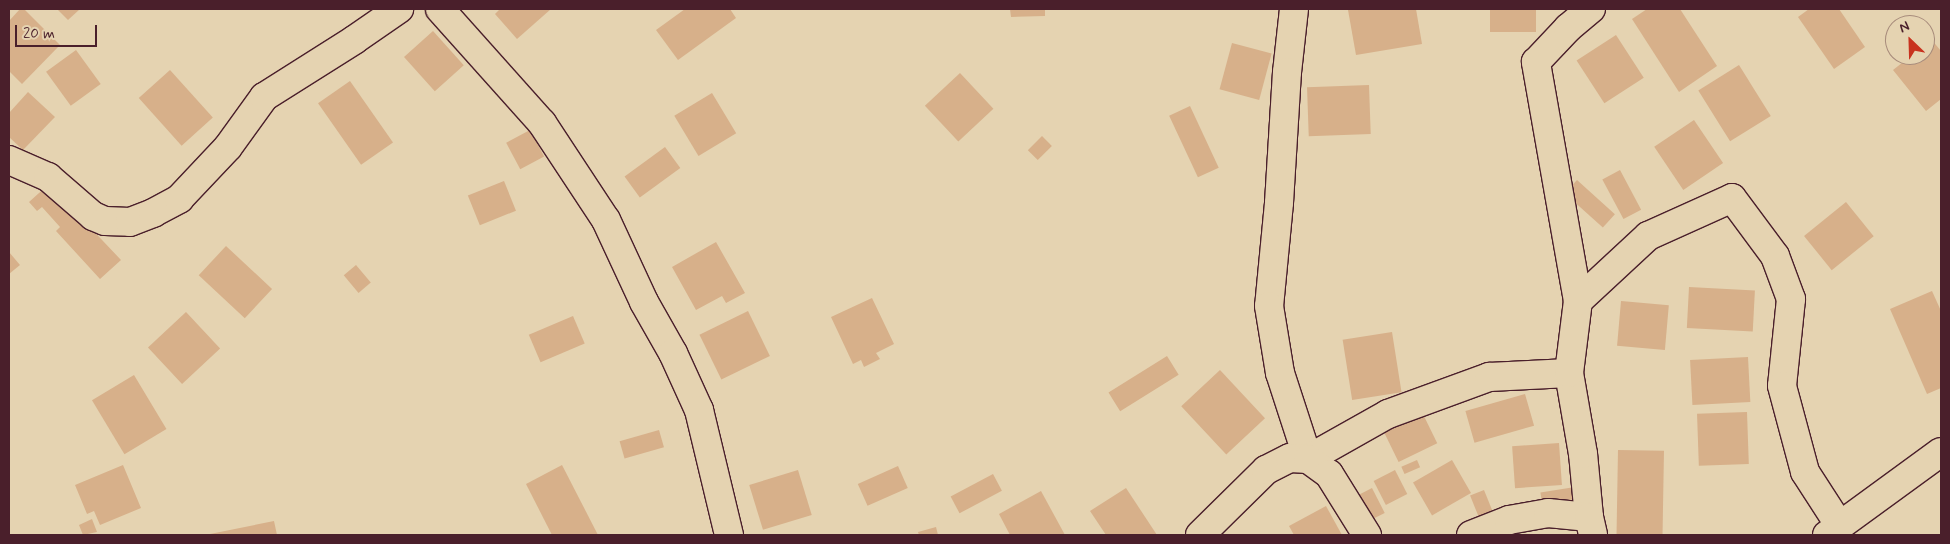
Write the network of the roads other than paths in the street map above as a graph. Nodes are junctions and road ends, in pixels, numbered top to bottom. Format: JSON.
{"nodes":[{"id":1,"x":399,"y":9,"type":"edge"},
{"id":2,"x":440,"y":9,"type":"edge"},
{"id":3,"x":1294,"y":9,"type":"edge"},
{"id":4,"x":1591,"y":9,"type":"edge"},
{"id":5,"x":9,"y":160,"type":"edge"},
{"id":6,"x":1578,"y":301,"type":"junction"},
{"id":7,"x":1569,"y":373,"type":"junction"},
{"id":8,"x":1941,"y":452,"type":"edge"},
{"id":9,"x":1308,"y":459,"type":"junction"},
{"id":10,"x":1591,"y":526,"type":"edge"},
{"id":11,"x":1834,"y":531,"type":"edge"},
{"id":12,"x":729,"y":535,"type":"edge"},
{"id":13,"x":1200,"y":535,"type":"edge"},
{"id":14,"x":1367,"y":535,"type":"edge"},
{"id":15,"x":1471,"y":535,"type":"edge"}],
"edges":[{"from":1,"to":5,"type":"street"},
{"from":2,"to":12,"type":"street"},
{"from":3,"to":9,"type":"street"},
{"from":4,"to":6,"type":"street"},
{"from":6,"to":7,"type":"street"},
{"from":6,"to":11,"type":"street"},
{"from":7,"to":9,"type":"street"},
{"from":7,"to":10,"type":"street"},
{"from":8,"to":11,"type":"street"},
{"from":9,"to":13,"type":"street"},
{"from":9,"to":14,"type":"street"},
{"from":10,"to":15,"type":"street"}]}
